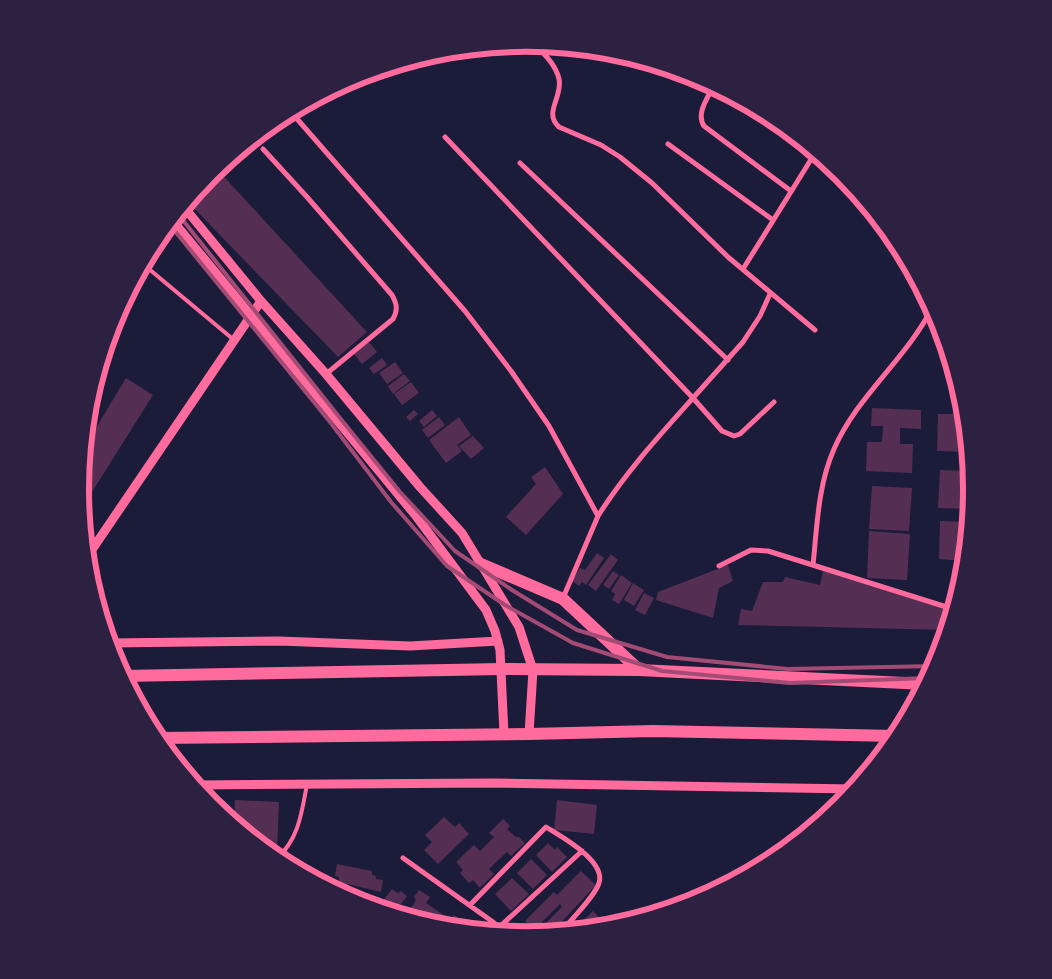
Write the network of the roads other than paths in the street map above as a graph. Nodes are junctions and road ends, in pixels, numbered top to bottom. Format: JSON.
{"nodes":[{"id":1,"x":544,"y":53,"type":"edge"},
{"id":2,"x":710,"y":94,"type":"edge"},
{"id":3,"x":296,"y":118,"type":"edge"},
{"id":4,"x":445,"y":137,"type":"dead end"},
{"id":5,"x":668,"y":144,"type":"dead end"},
{"id":6,"x":263,"y":150,"type":"dead end"},
{"id":7,"x":811,"y":159,"type":"edge"},
{"id":8,"x":520,"y":163,"type":"dead end"},
{"id":9,"x":791,"y":190,"type":"junction"},
{"id":10,"x":188,"y":212,"type":"edge"},
{"id":11,"x":773,"y":220,"type":"junction"},
{"id":12,"x":177,"y":227,"type":"edge"},
{"id":13,"x":149,"y":269,"type":"edge"},
{"id":14,"x":743,"y":270,"type":"junction"},
{"id":15,"x":770,"y":294,"type":"junction"},
{"id":16,"x":260,"y":301,"type":"junction"},
{"id":17,"x":250,"y":316,"type":"junction"},
{"id":18,"x":927,"y":316,"type":"edge"},
{"id":19,"x":815,"y":330,"type":"dead end"},
{"id":20,"x":234,"y":340,"type":"junction"},
{"id":21,"x":728,"y":360,"type":"junction"},
{"id":22,"x":326,"y":374,"type":"junction"},
{"id":23,"x":693,"y":398,"type":"junction"},
{"id":24,"x":774,"y":402,"type":"dead end"},
{"id":25,"x":598,"y":516,"type":"junction"},
{"id":26,"x":93,"y":548,"type":"edge"},
{"id":27,"x":480,"y":564,"type":"junction"},
{"id":28,"x":813,"y":565,"type":"junction"},
{"id":29,"x":719,"y":566,"type":"dead end"},
{"id":30,"x":563,"y":598,"type":"junction"},
{"id":31,"x":947,"y":607,"type":"edge"},
{"id":32,"x":498,"y":641,"type":"junction"},
{"id":33,"x":116,"y":642,"type":"edge"},
{"id":34,"x":502,"y":669,"type":"junction"},
{"id":35,"x":533,"y":670,"type":"junction"},
{"id":36,"x":640,"y":670,"type":"junction"},
{"id":37,"x":131,"y":676,"type":"edge"},
{"id":38,"x":918,"y":684,"type":"edge"},
{"id":39,"x":504,"y":734,"type":"junction"},
{"id":40,"x":529,"y":734,"type":"junction"},
{"id":41,"x":886,"y":736,"type":"edge"},
{"id":42,"x":167,"y":738,"type":"edge"},
{"id":43,"x":307,"y":784,"type":"junction"},
{"id":44,"x":204,"y":786,"type":"edge"},
{"id":45,"x":845,"y":789,"type":"edge"},
{"id":46,"x":582,"y":851,"type":"junction"},
{"id":47,"x":282,"y":852,"type":"edge"},
{"id":48,"x":403,"y":858,"type":"dead end"},
{"id":49,"x":470,"y":905,"type":"junction"},
{"id":50,"x":492,"y":925,"type":"edge"},
{"id":51,"x":567,"y":925,"type":"edge"},
{"id":52,"x":501,"y":926,"type":"edge"}],
"edges":[{"from":1,"to":14,"type":"street"},
{"from":2,"to":9,"type":"street"},
{"from":3,"to":25,"type":"street"},
{"from":4,"to":23,"type":"street"},
{"from":5,"to":11,"type":"street"},
{"from":6,"to":22,"type":"street"},
{"from":7,"to":9,"type":"street"},
{"from":8,"to":21,"type":"street"},
{"from":9,"to":11,"type":"street"},
{"from":10,"to":16,"type":"street"},
{"from":11,"to":14,"type":"street"},
{"from":12,"to":17,"type":"street"},
{"from":13,"to":20,"type":"lane"},
{"from":14,"to":15,"type":"street"},
{"from":15,"to":19,"type":"street"},
{"from":15,"to":21,"type":"street"},
{"from":16,"to":17,"type":"street"},
{"from":16,"to":22,"type":"street"},
{"from":17,"to":20,"type":"street"},
{"from":17,"to":32,"type":"street"},
{"from":18,"to":28,"type":"street"},
{"from":20,"to":26,"type":"street"},
{"from":21,"to":23,"type":"street"},
{"from":22,"to":27,"type":"street"},
{"from":23,"to":24,"type":"street"},
{"from":23,"to":25,"type":"street"},
{"from":25,"to":30,"type":"street"},
{"from":27,"to":30,"type":"main road"},
{"from":27,"to":35,"type":"street"},
{"from":28,"to":29,"type":"street"},
{"from":28,"to":31,"type":"street"},
{"from":30,"to":36,"type":"main road"},
{"from":32,"to":33,"type":"street"},
{"from":32,"to":34,"type":"street"},
{"from":34,"to":35,"type":"main road"},
{"from":34,"to":37,"type":"main road"},
{"from":34,"to":39,"type":"street"},
{"from":35,"to":36,"type":"main road"},
{"from":35,"to":40,"type":"street"},
{"from":36,"to":38,"type":"main road"},
{"from":39,"to":40,"type":"main road"},
{"from":39,"to":42,"type":"main road"},
{"from":40,"to":41,"type":"main road"},
{"from":43,"to":44,"type":"street"},
{"from":43,"to":45,"type":"street"},
{"from":43,"to":47,"type":"lane"},
{"from":46,"to":49,"type":"street"},
{"from":46,"to":51,"type":"street"},
{"from":46,"to":52,"type":"street"},
{"from":48,"to":49,"type":"street"},
{"from":49,"to":50,"type":"street"}]}
